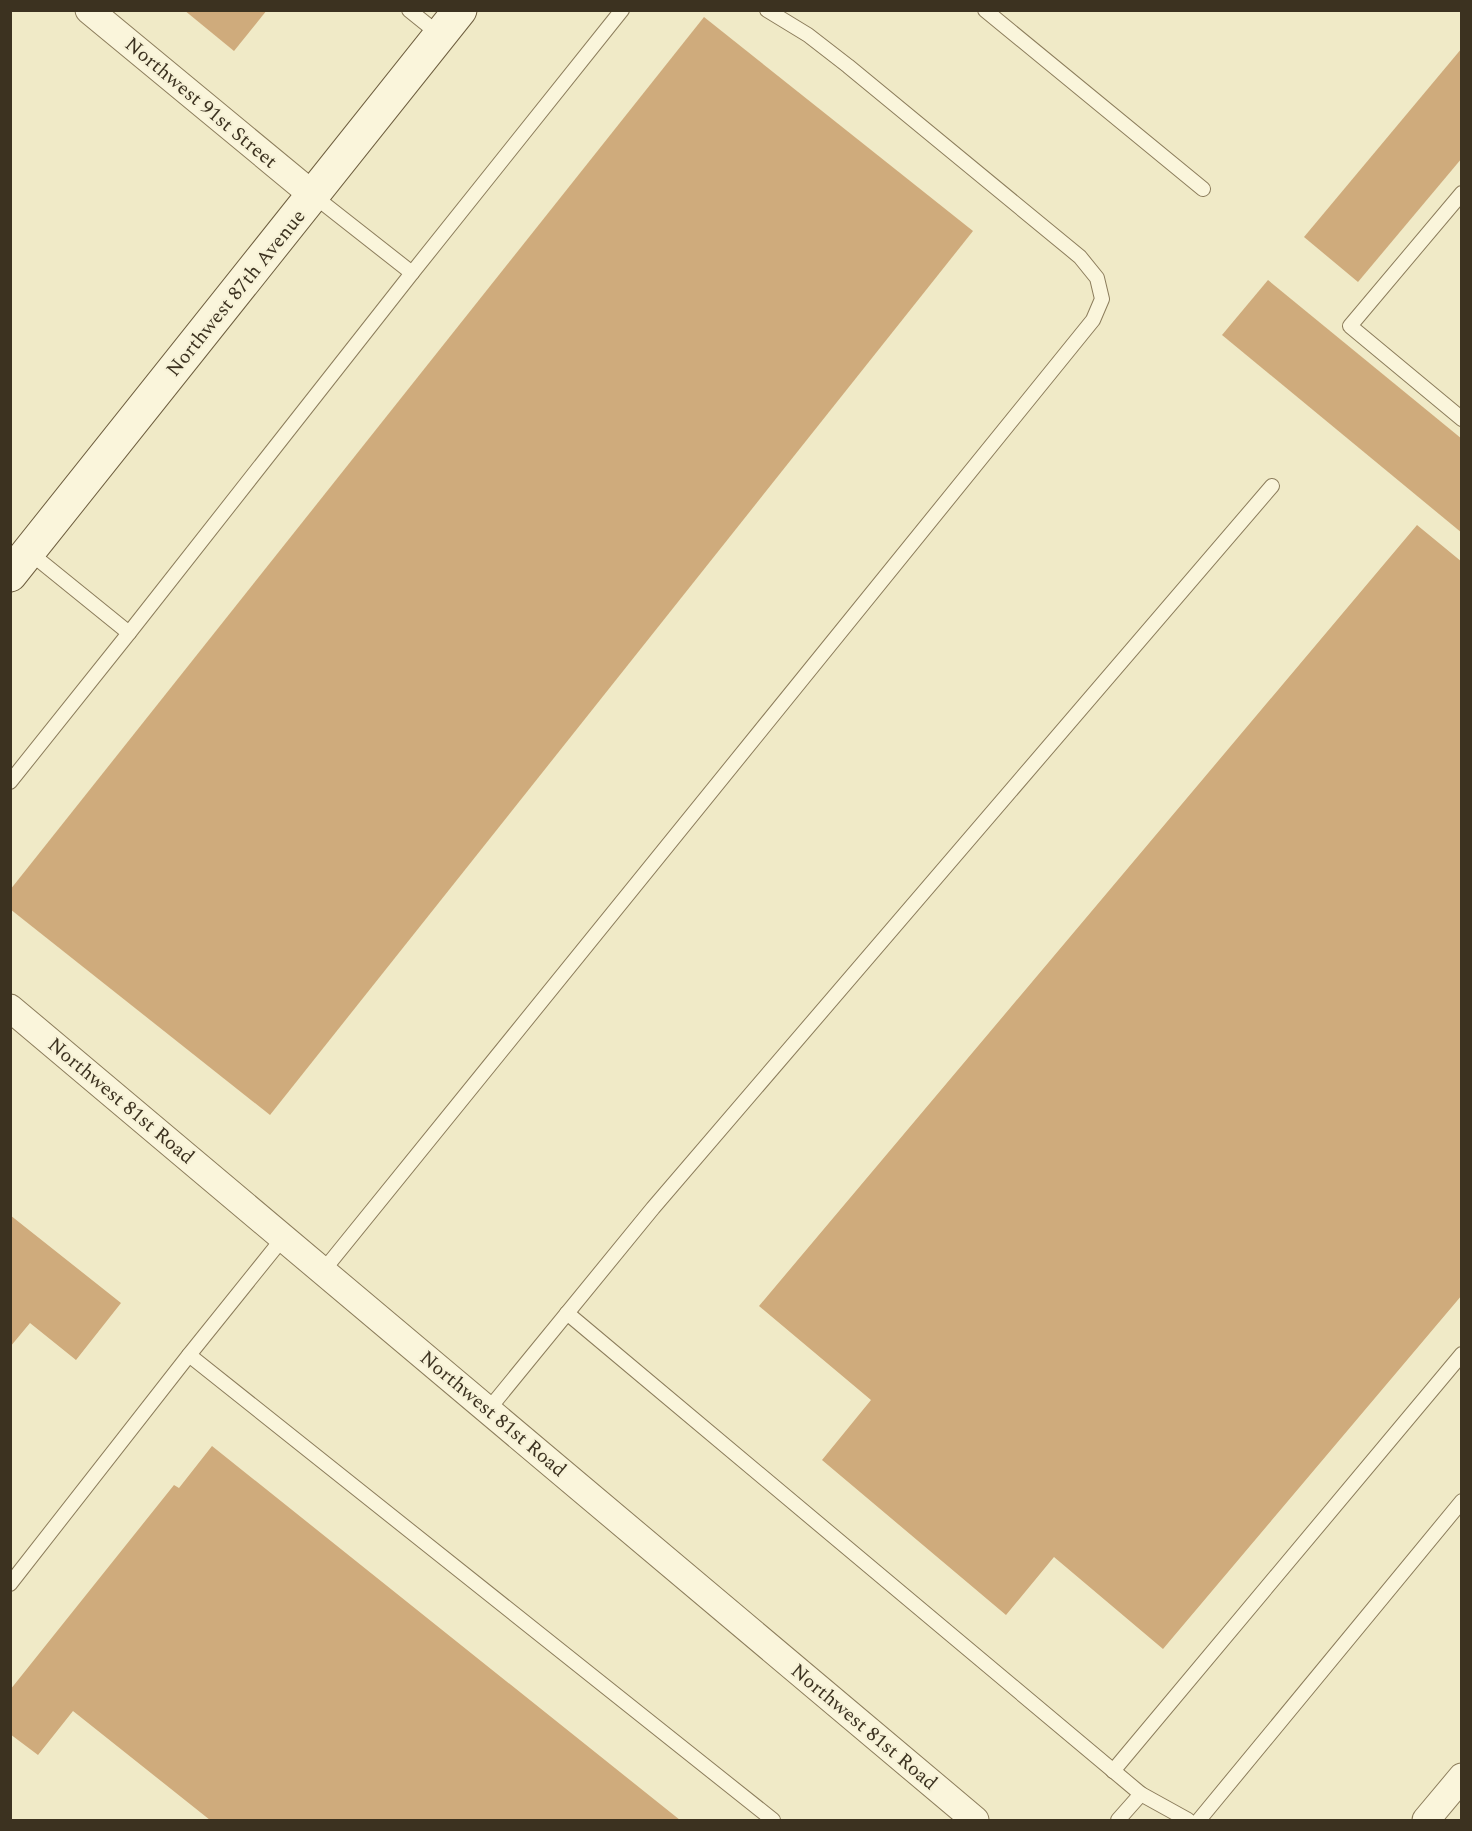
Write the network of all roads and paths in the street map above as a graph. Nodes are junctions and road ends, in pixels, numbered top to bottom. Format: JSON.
{"nodes":[{"id":1,"x":89,"y":10,"type":"edge"},
{"id":2,"x":409,"y":10,"type":"edge"},
{"id":3,"x":622,"y":10,"type":"edge"},
{"id":4,"x":767,"y":10,"type":"edge"},
{"id":5,"x":984,"y":10,"type":"edge"},
{"id":6,"x":450,"y":23,"type":"edge"},
{"id":7,"x":1203,"y":189,"type":"dead end"},
{"id":8,"x":1461,"y":193,"type":"edge"},
{"id":9,"x":314,"y":196,"type":"junction"},
{"id":10,"x":412,"y":273,"type":"junction"},
{"id":11,"x":1461,"y":419,"type":"edge"},
{"id":12,"x":1272,"y":486,"type":"dead end"},
{"id":13,"x":20,"y":563,"type":"edge"},
{"id":14,"x":129,"y":633,"type":"junction"},
{"id":15,"x":10,"y":782,"type":"edge"},
{"id":16,"x":10,"y":1008,"type":"edge"},
{"id":17,"x":283,"y":1238,"type":"junction"},
{"id":18,"x":323,"y":1271,"type":"junction"},
{"id":19,"x":567,"y":1313,"type":"junction"},
{"id":20,"x":1461,"y":1354,"type":"edge"},
{"id":21,"x":189,"y":1355,"type":"junction"},
{"id":22,"x":488,"y":1410,"type":"junction"},
{"id":23,"x":1461,"y":1501,"type":"edge"},
{"id":24,"x":10,"y":1584,"type":"edge"},
{"id":25,"x":1113,"y":1771,"type":"junction"},
{"id":26,"x":1461,"y":1777,"type":"edge"},
{"id":27,"x":1141,"y":1794,"type":"junction"},
{"id":28,"x":772,"y":1821,"type":"edge"},
{"id":29,"x":975,"y":1821,"type":"edge"},
{"id":30,"x":1118,"y":1821,"type":"edge"},
{"id":31,"x":1188,"y":1821,"type":"edge"},
{"id":32,"x":1199,"y":1821,"type":"edge"},
{"id":33,"x":1426,"y":1821,"type":"edge"}],
"edges":[{"from":1,"to":9,"type":"street","name":"Northwest 91st Street"},
{"from":2,"to":6,"type":"lane"},
{"from":3,"to":10,"type":"lane"},
{"from":4,"to":18,"type":"lane"},
{"from":5,"to":7,"type":"lane"},
{"from":6,"to":9,"type":"main road","name":"Northwest 87th Avenue"},
{"from":8,"to":11,"type":"lane"},
{"from":9,"to":10,"type":"lane"},
{"from":9,"to":13,"type":"main road","name":"Northwest 87th Avenue"},
{"from":10,"to":14,"type":"lane"},
{"from":12,"to":19,"type":"lane"},
{"from":13,"to":14,"type":"lane"},
{"from":14,"to":15,"type":"lane"},
{"from":16,"to":17,"type":"street","name":"Northwest 81st Road"},
{"from":17,"to":18,"type":"street","name":"Northwest 81st Road"},
{"from":17,"to":21,"type":"lane"},
{"from":18,"to":22,"type":"street","name":"Northwest 81st Road"},
{"from":19,"to":22,"type":"lane"},
{"from":19,"to":25,"type":"lane"},
{"from":20,"to":25,"type":"lane"},
{"from":21,"to":24,"type":"lane"},
{"from":21,"to":28,"type":"lane"},
{"from":22,"to":29,"type":"street","name":"Northwest 81st Road"},
{"from":23,"to":32,"type":"lane"},
{"from":25,"to":27,"type":"lane"},
{"from":26,"to":33,"type":"street"},
{"from":27,"to":30,"type":"lane"},
{"from":27,"to":31,"type":"lane"}]}
